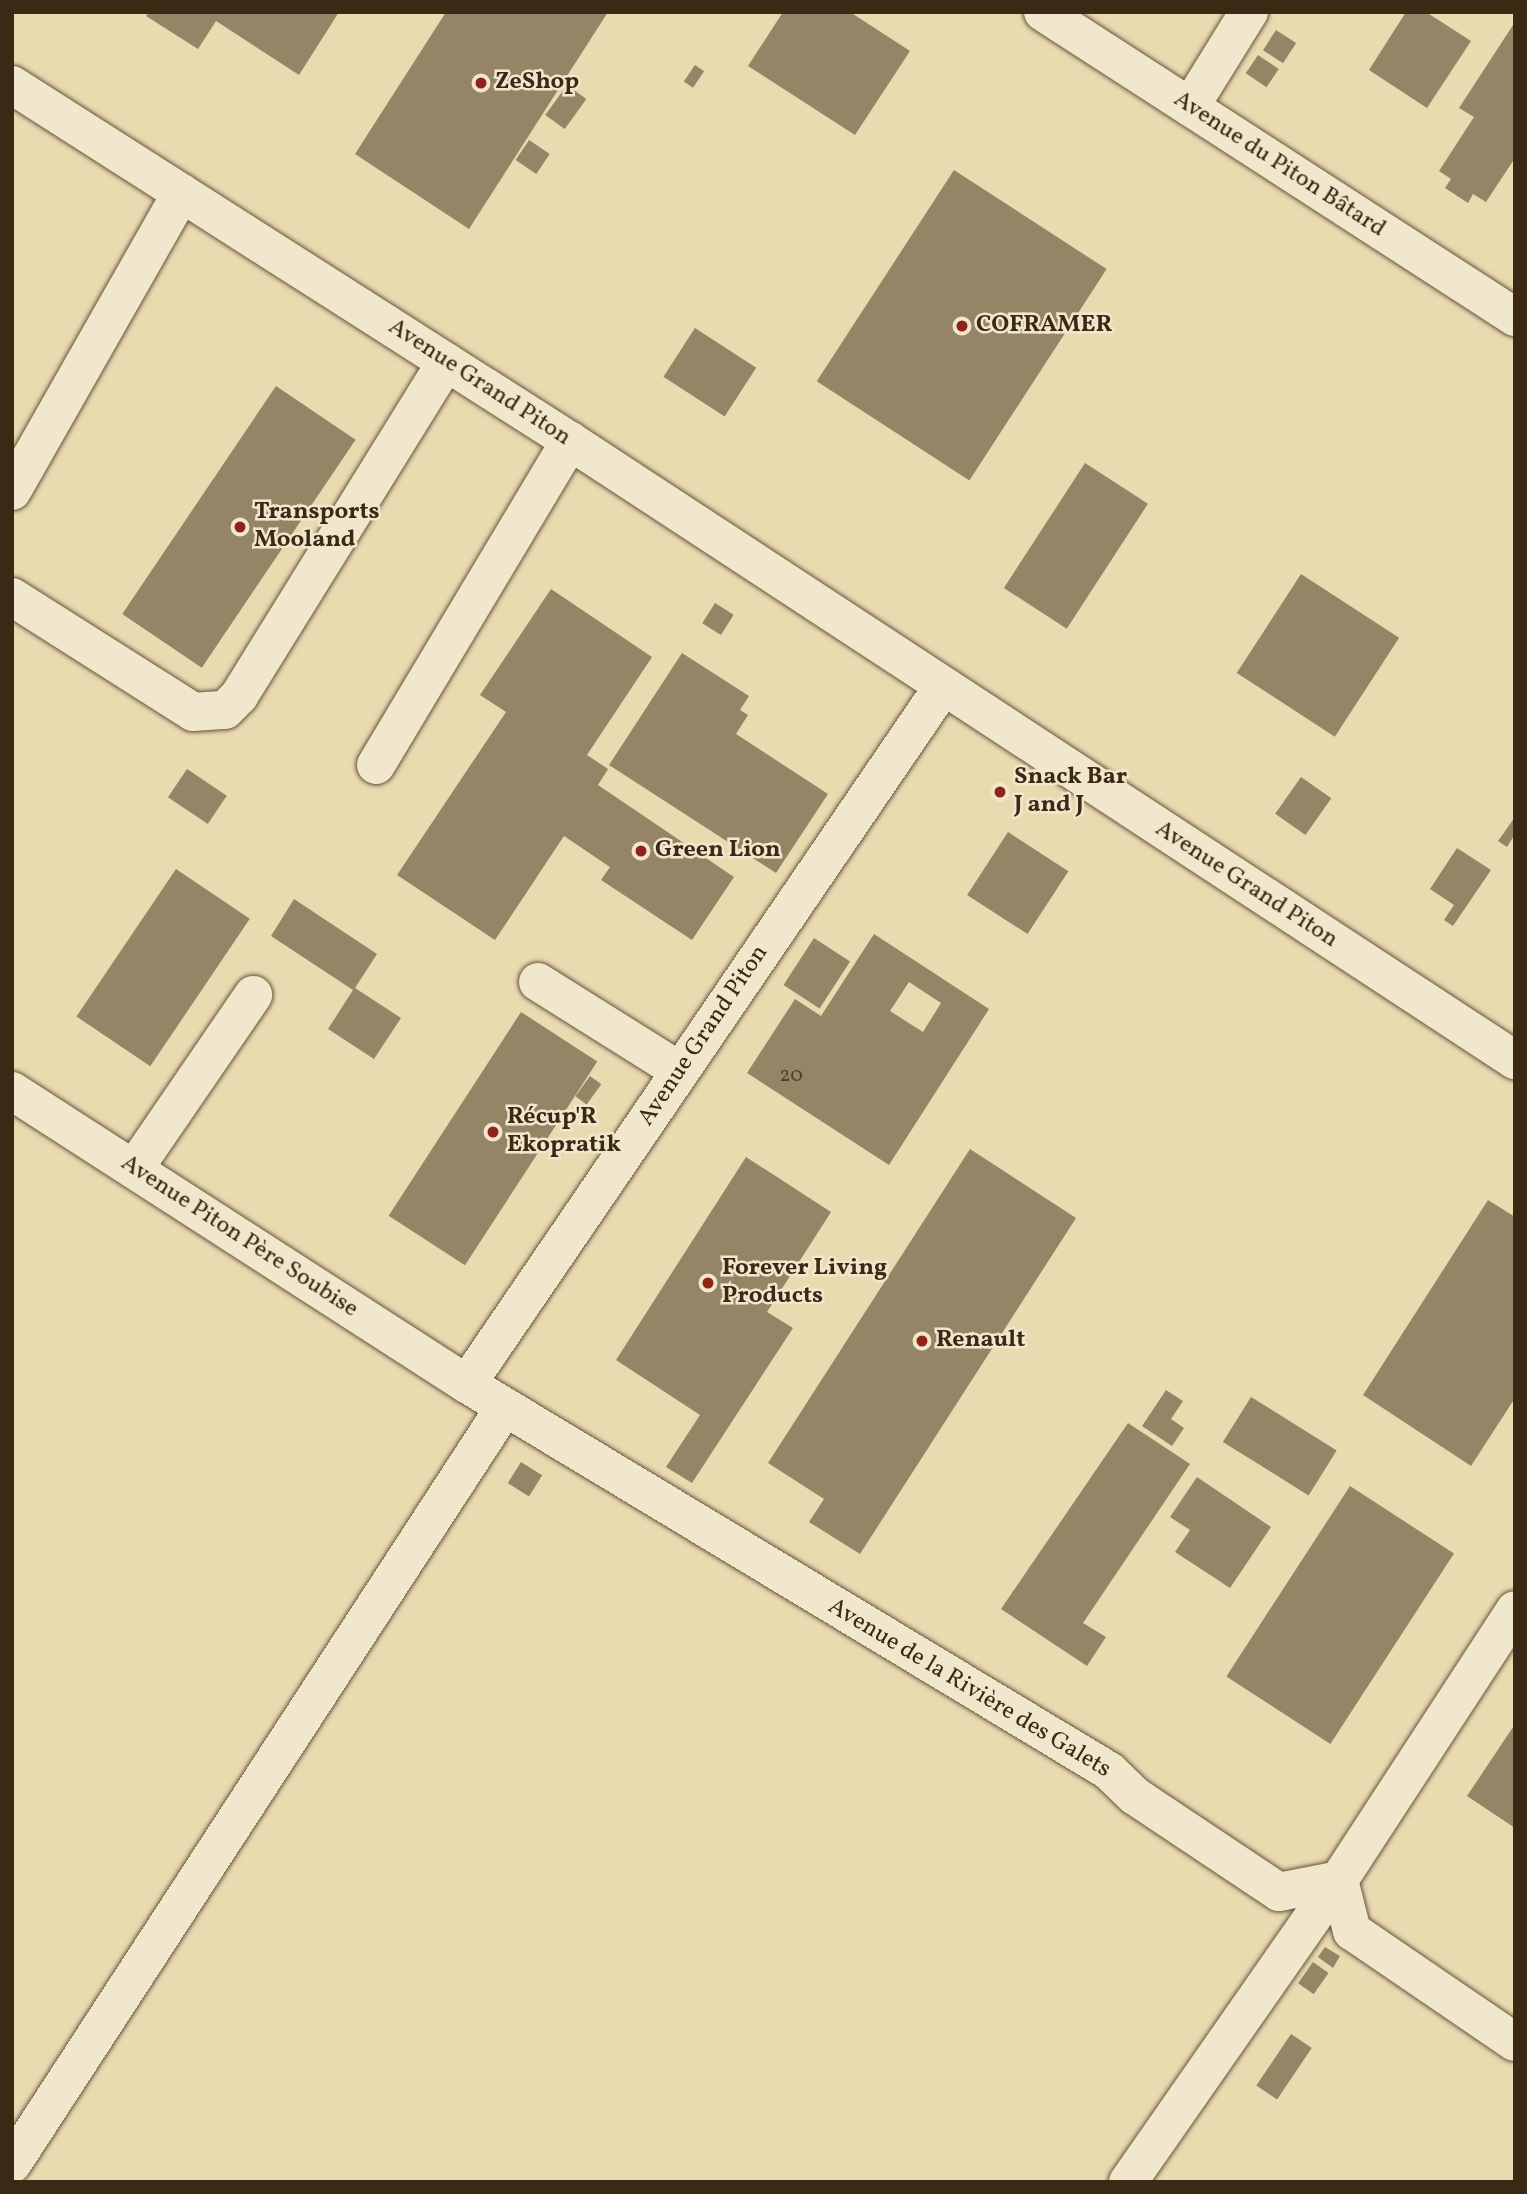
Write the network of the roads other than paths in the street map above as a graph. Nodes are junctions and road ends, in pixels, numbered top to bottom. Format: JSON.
{"nodes":[{"id":1,"x":1043,"y":12,"type":"edge"},
{"id":2,"x":1249,"y":12,"type":"edge"},
{"id":3,"x":12,"y":85,"type":"edge"},
{"id":4,"x":1190,"y":107,"type":"junction"},
{"id":5,"x":181,"y":193,"type":"junction"},
{"id":6,"x":1515,"y":317,"type":"edge"},
{"id":7,"x":446,"y":362,"type":"junction"},
{"id":8,"x":570,"y":441,"type":"junction"},
{"id":9,"x":12,"y":491,"type":"edge"},
{"id":10,"x":12,"y":597,"type":"edge"},
{"id":11,"x":942,"y":688,"type":"junction"},
{"id":12,"x":376,"y":765,"type":"dead end"},
{"id":13,"x":538,"y":982,"type":"dead end"},
{"id":14,"x":253,"y":995,"type":"dead end"},
{"id":15,"x":1515,"y":1060,"type":"edge"},
{"id":16,"x":680,"y":1071,"type":"junction"},
{"id":17,"x":12,"y":1091,"type":"edge"},
{"id":18,"x":134,"y":1169,"type":"junction"},
{"id":19,"x":467,"y":1384,"type":"junction"},
{"id":20,"x":505,"y":1407,"type":"junction"},
{"id":21,"x":1515,"y":1610,"type":"edge"},
{"id":22,"x":1339,"y":1880,"type":"junction"},
{"id":23,"x":1515,"y":2042,"type":"edge"},
{"id":24,"x":12,"y":2164,"type":"edge"},
{"id":25,"x":1128,"y":2182,"type":"edge"}],
"edges":[{"from":1,"to":4,"type":"street","name":"Avenue du Piton Bâtard"},
{"from":2,"to":4,"type":"street"},
{"from":3,"to":5,"type":"street","name":"Avenue Grand Piton"},
{"from":4,"to":6,"type":"street","name":"Avenue du Piton Bâtard"},
{"from":5,"to":7,"type":"street","name":"Avenue Grand Piton"},
{"from":5,"to":9,"type":"street"},
{"from":7,"to":8,"type":"street","name":"Avenue Grand Piton"},
{"from":7,"to":10,"type":"street"},
{"from":8,"to":11,"type":"street","name":"Avenue Grand Piton"},
{"from":8,"to":12,"type":"street"},
{"from":11,"to":15,"type":"street","name":"Avenue Grand Piton"},
{"from":11,"to":16,"type":"street","name":"Avenue Grand Piton"},
{"from":13,"to":16,"type":"street"},
{"from":14,"to":18,"type":"street"},
{"from":16,"to":19,"type":"street","name":"Avenue Grand Piton"},
{"from":17,"to":18,"type":"street","name":"Avenue Piton Père Soubise"},
{"from":18,"to":19,"type":"street","name":"Avenue Piton Père Soubise"},
{"from":19,"to":20,"type":"street","name":"Avenue de la Rivière des Galets"},
{"from":20,"to":22,"type":"street","name":"Avenue de la Rivière des Galets"},
{"from":20,"to":24,"type":"street"},
{"from":21,"to":22,"type":"street"},
{"from":22,"to":23,"type":"street"},
{"from":22,"to":25,"type":"street"}]}
